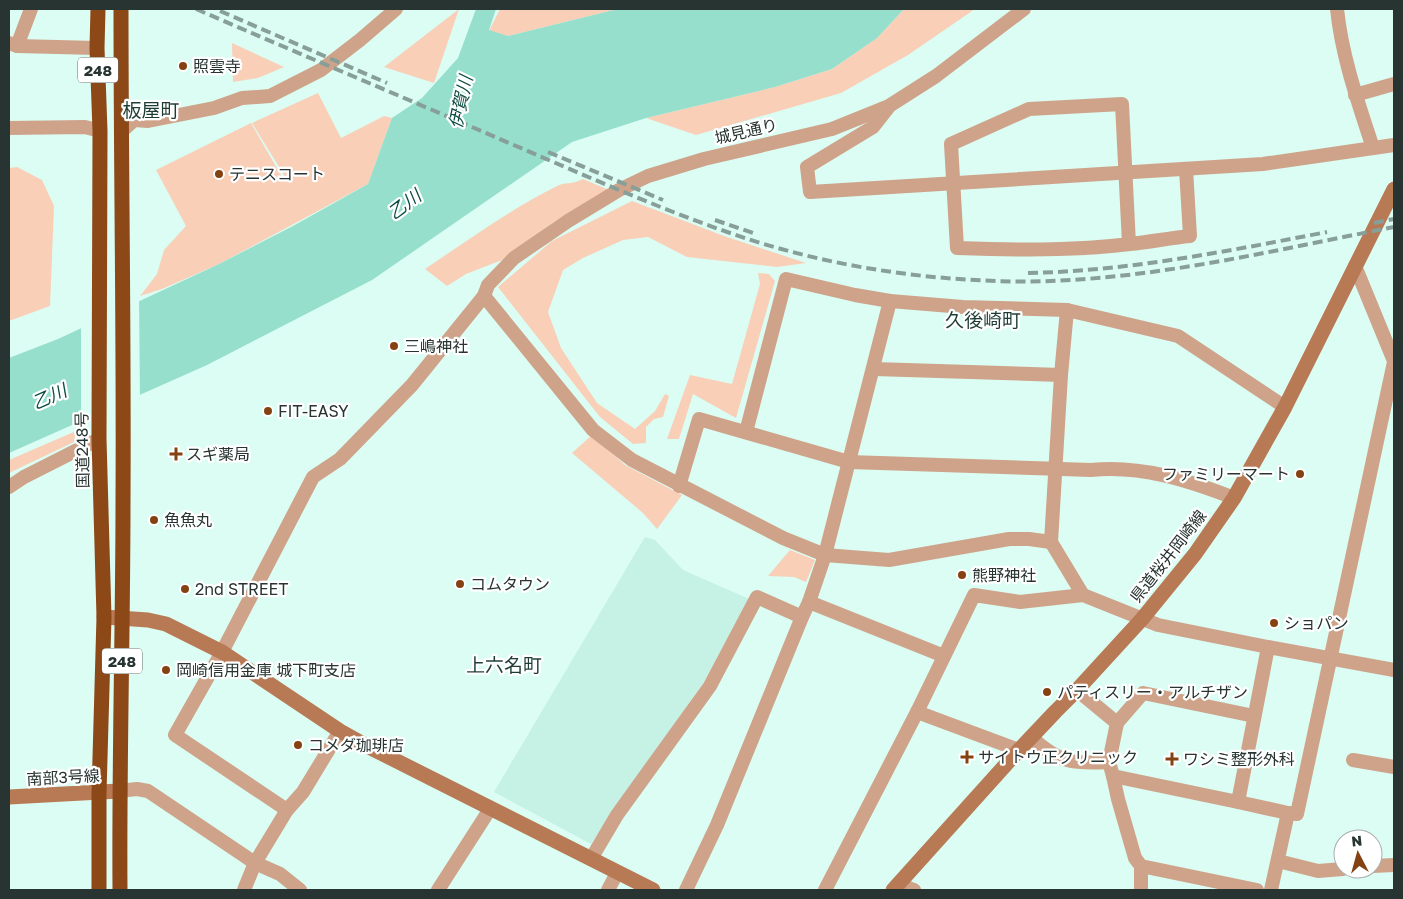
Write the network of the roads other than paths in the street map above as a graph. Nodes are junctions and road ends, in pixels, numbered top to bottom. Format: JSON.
{"nodes":[{"id":1,"x":31,"y":9,"type":"edge"},
{"id":2,"x":98,"y":9,"type":"edge"},
{"id":3,"x":121,"y":9,"type":"edge"},
{"id":4,"x":396,"y":9,"type":"edge"},
{"id":5,"x":1024,"y":9,"type":"edge"},
{"id":6,"x":1337,"y":9,"type":"edge"},
{"id":7,"x":13,"y":44,"type":"edge"},
{"id":8,"x":97,"y":48,"type":"junction"},
{"id":9,"x":1394,"y":84,"type":"edge"},
{"id":10,"x":1355,"y":95,"type":"junction"},
{"id":11,"x":889,"y":106,"type":"junction"},
{"id":12,"x":9,"y":128,"type":"edge"},
{"id":13,"x":122,"y":130,"type":"junction"},
{"id":14,"x":100,"y":131,"type":"junction"},
{"id":15,"x":1394,"y":146,"type":"edge"},
{"id":16,"x":1373,"y":148,"type":"junction"},
{"id":17,"x":1186,"y":169,"type":"junction"},
{"id":18,"x":1126,"y":174,"type":"junction"},
{"id":19,"x":953,"y":184,"type":"junction"},
{"id":20,"x":1394,"y":189,"type":"edge"},
{"id":21,"x":1129,"y":244,"type":"junction"},
{"id":22,"x":1356,"y":266,"type":"junction"},
{"id":23,"x":484,"y":296,"type":"junction"},
{"id":24,"x":890,"y":301,"type":"junction"},
{"id":25,"x":1067,"y":310,"type":"junction"},
{"id":26,"x":1394,"y":361,"type":"edge"},
{"id":27,"x":874,"y":369,"type":"junction"},
{"id":28,"x":1061,"y":375,"type":"junction"},
{"id":29,"x":1284,"y":407,"type":"junction"},
{"id":30,"x":746,"y":432,"type":"junction"},
{"id":31,"x":99,"y":439,"type":"junction"},
{"id":32,"x":849,"y":462,"type":"junction"},
{"id":33,"x":1056,"y":469,"type":"junction"},
{"id":34,"x":679,"y":486,"type":"junction"},
{"id":35,"x":9,"y":487,"type":"edge"},
{"id":36,"x":1234,"y":498,"type":"junction"},
{"id":37,"x":1051,"y":542,"type":"junction"},
{"id":38,"x":825,"y":555,"type":"junction"},
{"id":39,"x":1083,"y":596,"type":"junction"},
{"id":40,"x":809,"y":602,"type":"junction"},
{"id":41,"x":104,"y":616,"type":"junction"},
{"id":42,"x":123,"y":617,"type":"junction"},
{"id":43,"x":802,"y":617,"type":"junction"},
{"id":44,"x":1142,"y":619,"type":"junction"},
{"id":45,"x":1268,"y":647,"type":"junction"},
{"id":46,"x":222,"y":652,"type":"junction"},
{"id":47,"x":944,"y":656,"type":"junction"},
{"id":48,"x":1330,"y":658,"type":"junction"},
{"id":49,"x":1394,"y":670,"type":"edge"},
{"id":50,"x":1077,"y":690,"type":"junction"},
{"id":51,"x":917,"y":712,"type":"junction"},
{"id":52,"x":1254,"y":716,"type":"junction"},
{"id":53,"x":1117,"y":723,"type":"junction"},
{"id":54,"x":340,"y":731,"type":"junction"},
{"id":55,"x":1032,"y":738,"type":"junction"},
{"id":56,"x":1019,"y":750,"type":"junction"},
{"id":57,"x":1353,"y":760,"type":"dead end"},
{"id":58,"x":1394,"y":767,"type":"edge"},
{"id":59,"x":1111,"y":769,"type":"junction"},
{"id":60,"x":119,"y":791,"type":"junction"},
{"id":61,"x":99,"y":792,"type":"junction"},
{"id":62,"x":9,"y":797,"type":"edge"},
{"id":63,"x":1238,"y":802,"type":"junction"},
{"id":64,"x":490,"y":809,"type":"junction"},
{"id":65,"x":287,"y":810,"type":"junction"},
{"id":66,"x":1288,"y":814,"type":"junction"},
{"id":67,"x":591,"y":859,"type":"junction"},
{"id":68,"x":1278,"y":862,"type":"junction"},
{"id":69,"x":255,"y":863,"type":"junction"},
{"id":70,"x":1140,"y":866,"type":"junction"},
{"id":71,"x":1333,"y":870,"type":"edge"},
{"id":72,"x":617,"y":873,"type":"junction"},
{"id":73,"x":896,"y":887,"type":"edge"},
{"id":74,"x":99,"y":890,"type":"edge"},
{"id":75,"x":120,"y":890,"type":"edge"},
{"id":76,"x":244,"y":890,"type":"edge"},
{"id":77,"x":300,"y":890,"type":"edge"},
{"id":78,"x":438,"y":890,"type":"edge"},
{"id":79,"x":608,"y":890,"type":"edge"},
{"id":80,"x":653,"y":890,"type":"edge"},
{"id":81,"x":686,"y":890,"type":"edge"},
{"id":82,"x":825,"y":890,"type":"edge"},
{"id":83,"x":914,"y":890,"type":"edge"},
{"id":84,"x":1141,"y":890,"type":"edge"},
{"id":85,"x":1257,"y":890,"type":"edge"},
{"id":86,"x":1272,"y":890,"type":"edge"}],
"edges":[{"from":1,"to":7,"type":"street"},
{"from":2,"to":8,"type":"highway","name":"国道248号","number":"248"},
{"from":3,"to":13,"type":"highway","number":"248"},
{"from":4,"to":13,"type":"street"},
{"from":5,"to":11,"type":"street","name":"城見通り"},
{"from":6,"to":10,"type":"street"},
{"from":7,"to":8,"type":"street"},
{"from":8,"to":14,"type":"highway","name":"国道248号","number":"248"},
{"from":9,"to":10,"type":"street"},
{"from":10,"to":16,"type":"street"},
{"from":11,"to":19,"type":"street"},
{"from":11,"to":23,"type":"street","name":"城見通り"},
{"from":12,"to":14,"type":"street"},
{"from":13,"to":42,"type":"highway","number":"248"},
{"from":14,"to":31,"type":"highway","name":"国道248号","number":"248"},
{"from":15,"to":16,"type":"street"},
{"from":16,"to":17,"type":"street"},
{"from":17,"to":18,"type":"street"},
{"from":17,"to":21,"type":"street"},
{"from":18,"to":19,"type":"street"},
{"from":18,"to":19,"type":"street"},
{"from":18,"to":21,"type":"street"},
{"from":19,"to":21,"type":"street"},
{"from":20,"to":22,"type":"main road","name":"県道桜井岡崎線"},
{"from":22,"to":26,"type":"street"},
{"from":22,"to":29,"type":"main road","name":"県道桜井岡崎線"},
{"from":23,"to":34,"type":"street"},
{"from":23,"to":46,"type":"street","name":"城見通り"},
{"from":24,"to":25,"type":"street"},
{"from":24,"to":27,"type":"street"},
{"from":24,"to":30,"type":"street"},
{"from":25,"to":28,"type":"street"},
{"from":25,"to":29,"type":"street"},
{"from":26,"to":48,"type":"street"},
{"from":27,"to":28,"type":"street"},
{"from":27,"to":32,"type":"street"},
{"from":28,"to":33,"type":"street"},
{"from":29,"to":36,"type":"main road","name":"県道桜井岡崎線"},
{"from":30,"to":32,"type":"street"},
{"from":30,"to":34,"type":"street"},
{"from":31,"to":35,"type":"street"},
{"from":31,"to":41,"type":"highway","name":"国道248号","number":"248"},
{"from":32,"to":33,"type":"street"},
{"from":32,"to":38,"type":"street"},
{"from":33,"to":36,"type":"street"},
{"from":33,"to":37,"type":"street"},
{"from":34,"to":38,"type":"street"},
{"from":36,"to":44,"type":"main road","name":"県道桜井岡崎線"},
{"from":37,"to":38,"type":"street"},
{"from":37,"to":39,"type":"street"},
{"from":38,"to":40,"type":"street"},
{"from":39,"to":44,"type":"street"},
{"from":39,"to":47,"type":"street"},
{"from":40,"to":43,"type":"street"},
{"from":40,"to":47,"type":"street"},
{"from":41,"to":42,"type":"main road"},
{"from":41,"to":61,"type":"highway","name":"国道248号","number":"248"},
{"from":42,"to":46,"type":"main road"},
{"from":42,"to":60,"type":"highway","number":"248"},
{"from":43,"to":67,"type":"street"},
{"from":43,"to":81,"type":"street"},
{"from":44,"to":45,"type":"street"},
{"from":44,"to":50,"type":"main road","name":"県道桜井岡崎線"},
{"from":45,"to":48,"type":"street"},
{"from":45,"to":52,"type":"street"},
{"from":46,"to":54,"type":"main road"},
{"from":46,"to":65,"type":"street","name":"城見通り"},
{"from":47,"to":51,"type":"street"},
{"from":48,"to":49,"type":"street"},
{"from":48,"to":66,"type":"street"},
{"from":50,"to":53,"type":"street"},
{"from":50,"to":55,"type":"main road","name":"県道桜井岡崎線"},
{"from":51,"to":56,"type":"street"},
{"from":51,"to":82,"type":"street"},
{"from":52,"to":53,"type":"street"},
{"from":52,"to":63,"type":"street"},
{"from":53,"to":59,"type":"street"},
{"from":54,"to":64,"type":"main road"},
{"from":54,"to":65,"type":"street"},
{"from":55,"to":56,"type":"main road","name":"県道桜井岡崎線"},
{"from":55,"to":59,"type":"street"},
{"from":56,"to":73,"type":"main road","name":"県道桜井岡崎線"},
{"from":57,"to":58,"type":"street"},
{"from":59,"to":63,"type":"street"},
{"from":59,"to":70,"type":"street"},
{"from":60,"to":61,"type":"main road","name":"南部3号線"},
{"from":60,"to":69,"type":"street"},
{"from":60,"to":75,"type":"highway","number":"248"},
{"from":61,"to":62,"type":"main road","name":"南部3号線"},
{"from":61,"to":74,"type":"highway","name":"国道248号","number":"248"},
{"from":63,"to":66,"type":"street"},
{"from":64,"to":67,"type":"main road"},
{"from":64,"to":78,"type":"street"},
{"from":65,"to":69,"type":"street"},
{"from":66,"to":68,"type":"street"},
{"from":67,"to":72,"type":"main road"},
{"from":68,"to":71,"type":"street"},
{"from":68,"to":86,"type":"street"},
{"from":69,"to":76,"type":"street"},
{"from":69,"to":77,"type":"street"},
{"from":70,"to":84,"type":"street"},
{"from":70,"to":85,"type":"street"},
{"from":72,"to":79,"type":"street"},
{"from":72,"to":80,"type":"main road"},
{"from":73,"to":83,"type":"street"}]}
